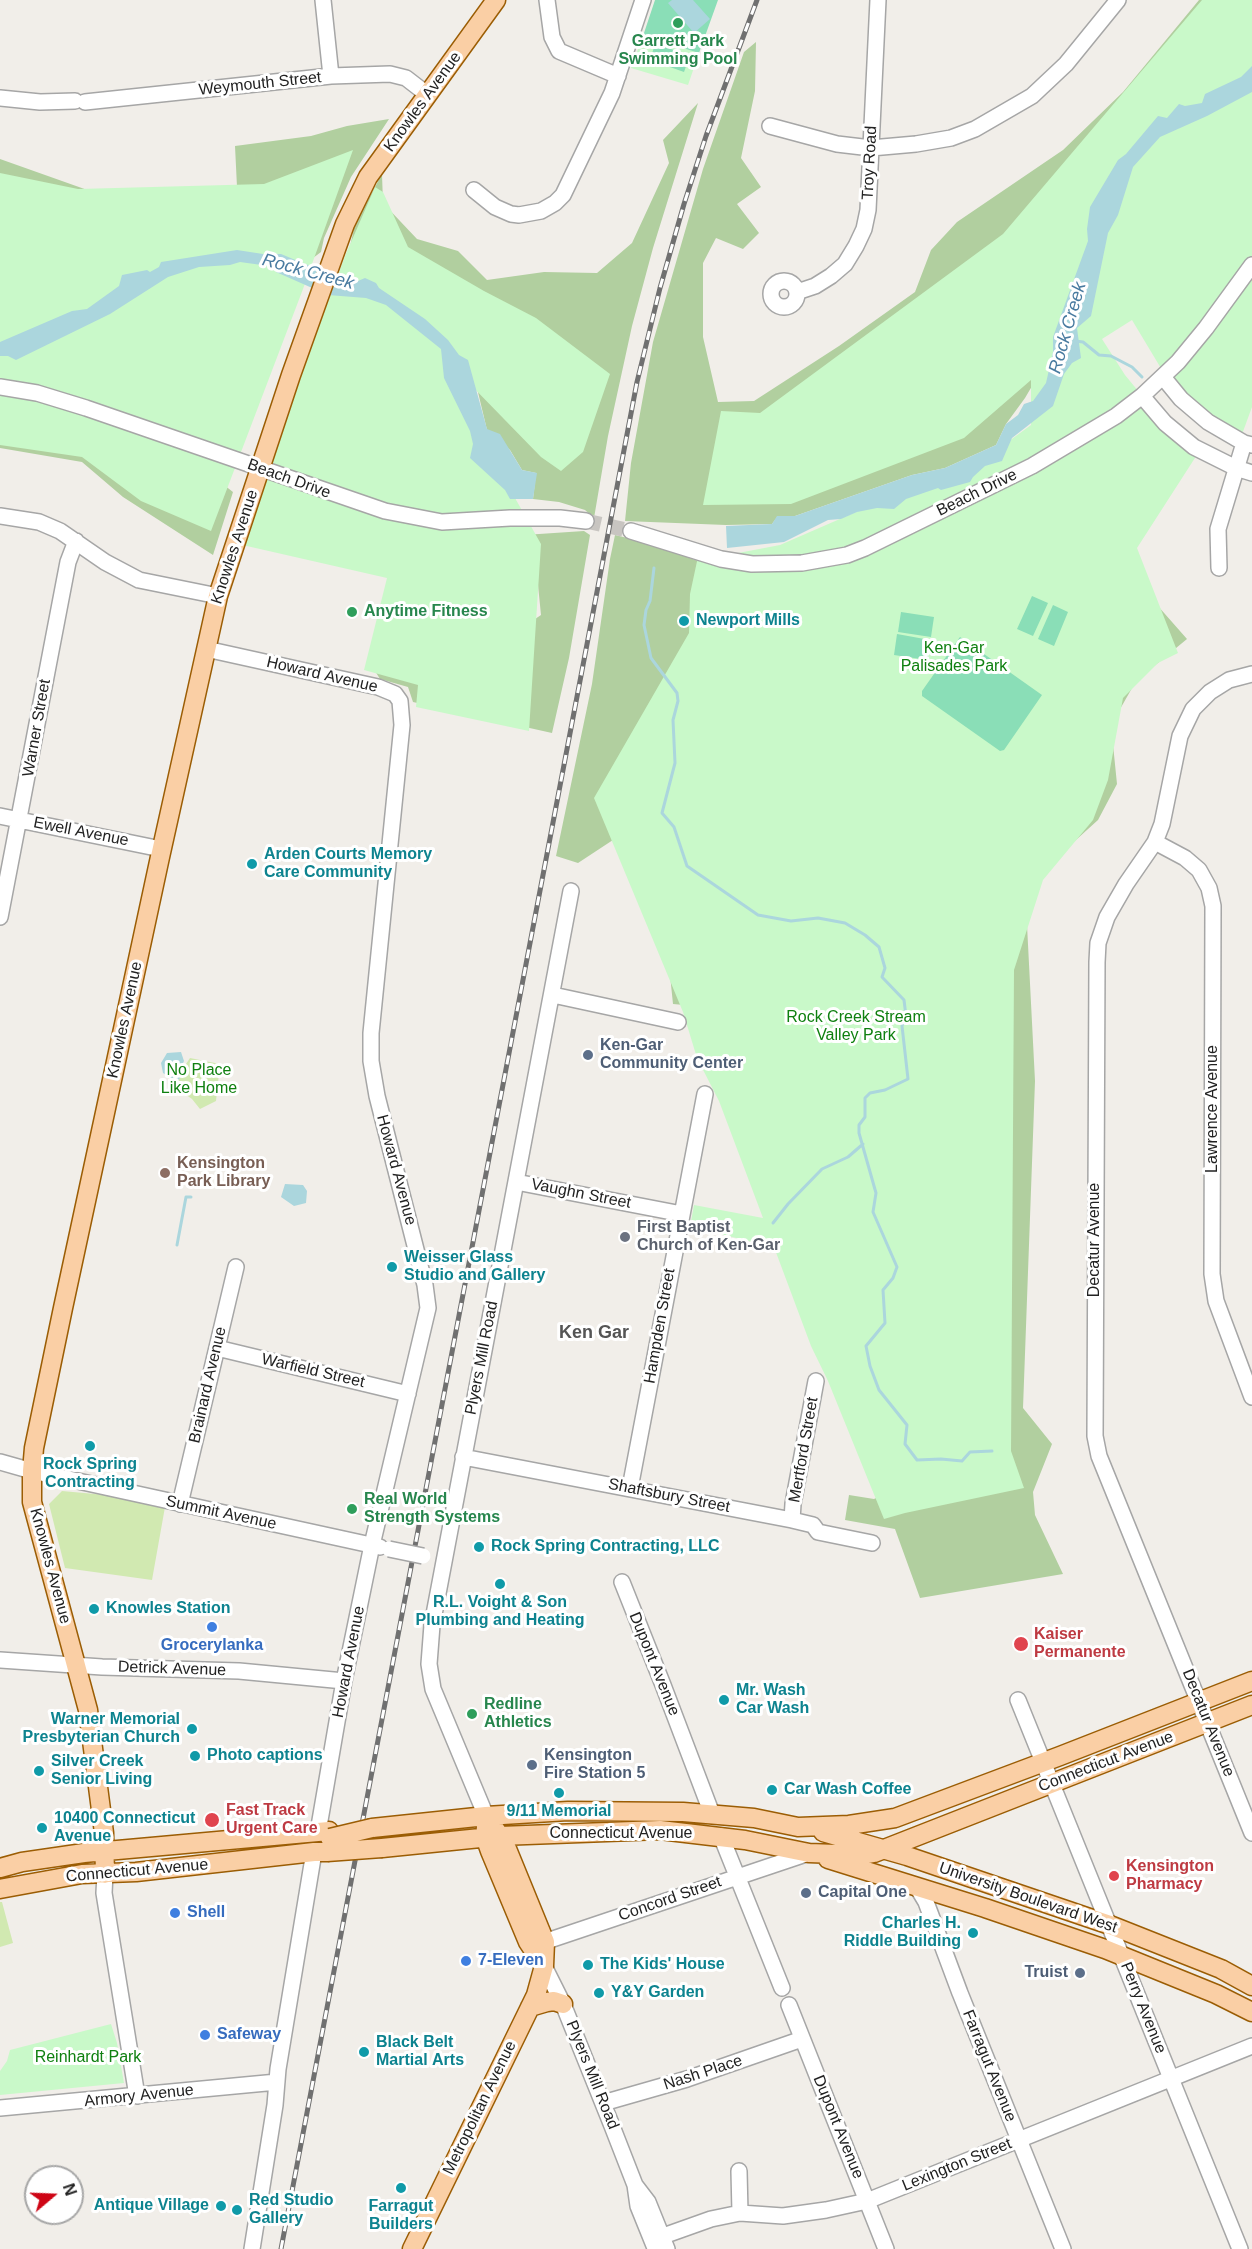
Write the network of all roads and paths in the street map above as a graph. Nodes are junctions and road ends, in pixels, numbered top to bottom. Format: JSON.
{"nodes":[{"id":1,"x":323,"y":0,"type":"edge"},
{"id":2,"x":496,"y":0,"type":"edge"},
{"id":3,"x":547,"y":0,"type":"edge"},
{"id":4,"x":643,"y":0,"type":"edge"},
{"id":5,"x":878,"y":0,"type":"edge"},
{"id":6,"x":1118,"y":0,"type":"edge"},
{"id":7,"x":331,"y":76,"type":"junction"},
{"id":8,"x":618,"y":76,"type":"junction"},
{"id":9,"x":429,"y":95,"type":"junction"},
{"id":10,"x":0,"y":98,"type":"edge"},
{"id":11,"x":770,"y":126,"type":"dead end"},
{"id":12,"x":871,"y":148,"type":"junction"},
{"id":13,"x":474,"y":190,"type":"dead end"},
{"id":14,"x":1252,"y":265,"type":"edge"},
{"id":15,"x":797,"y":292,"type":"dead end"},
{"id":16,"x":1163,"y":377,"type":"junction"},
{"id":17,"x":0,"y":387,"type":"edge"},
{"id":18,"x":1142,"y":396,"type":"junction"},
{"id":19,"x":1248,"y":444,"type":"edge"},
{"id":20,"x":261,"y":468,"type":"junction"},
{"id":21,"x":1236,"y":468,"type":"junction"},
{"id":22,"x":1252,"y":473,"type":"edge"},
{"id":23,"x":0,"y":516,"type":"edge"},
{"id":24,"x":586,"y":521,"type":"tunnel mouth"},
{"id":25,"x":632,"y":531,"type":"tunnel mouth"},
{"id":26,"x":76,"y":541,"type":"junction"},
{"id":27,"x":1219,"y":568,"type":"dead end"},
{"id":28,"x":218,"y":596,"type":"junction"},
{"id":29,"x":206,"y":649,"type":"junction"},
{"id":30,"x":1252,"y":674,"type":"edge"},
{"id":31,"x":0,"y":816,"type":"edge"},
{"id":32,"x":20,"y":820,"type":"junction"},
{"id":33,"x":1155,"y":842,"type":"junction"},
{"id":34,"x":161,"y":849,"type":"junction"},
{"id":35,"x":571,"y":891,"type":"dead end"},
{"id":36,"x":0,"y":917,"type":"edge"},
{"id":37,"x":553,"y":995,"type":"junction"},
{"id":38,"x":678,"y":1022,"type":"dead end"},
{"id":39,"x":705,"y":1094,"type":"dead end"},
{"id":40,"x":516,"y":1182,"type":"junction"},
{"id":41,"x":682,"y":1214,"type":"junction"},
{"id":42,"x":236,"y":1267,"type":"dead end"},
{"id":43,"x":217,"y":1348,"type":"junction"},
{"id":44,"x":816,"y":1381,"type":"dead end"},
{"id":45,"x":408,"y":1394,"type":"junction"},
{"id":46,"x":1252,"y":1397,"type":"edge"},
{"id":47,"x":463,"y":1457,"type":"junction"},
{"id":48,"x":0,"y":1462,"type":"edge"},
{"id":49,"x":32,"y":1471,"type":"junction"},
{"id":50,"x":630,"y":1488,"type":"junction"},
{"id":51,"x":180,"y":1504,"type":"junction"},
{"id":52,"x":792,"y":1520,"type":"junction"},
{"id":53,"x":872,"y":1543,"type":"dead end"},
{"id":54,"x":372,"y":1545,"type":"junction"},
{"id":55,"x":443,"y":1560,"type":"junction"},
{"id":56,"x":622,"y":1582,"type":"dead end"},
{"id":57,"x":0,"y":1660,"type":"edge"},
{"id":58,"x":77,"y":1665,"type":"junction"},
{"id":59,"x":344,"y":1681,"type":"junction"},
{"id":60,"x":1252,"y":1681,"type":"edge"},
{"id":61,"x":1018,"y":1700,"type":"dead end"},
{"id":62,"x":1200,"y":1702,"type":"junction"},
{"id":63,"x":1252,"y":1705,"type":"edge"},
{"id":64,"x":1208,"y":1723,"type":"junction"},
{"id":65,"x":1043,"y":1763,"type":"junction"},
{"id":66,"x":1052,"y":1782,"type":"junction"},
{"id":67,"x":712,"y":1814,"type":"junction"},
{"id":68,"x":486,"y":1816,"type":"junction"},
{"id":69,"x":798,"y":1827,"type":"junction"},
{"id":70,"x":1252,"y":1833,"type":"edge"},
{"id":71,"x":721,"y":1836,"type":"junction"},
{"id":72,"x":493,"y":1837,"type":"junction"},
{"id":73,"x":324,"y":1841,"type":"junction"},
{"id":74,"x":885,"y":1850,"type":"junction"},
{"id":75,"x":105,"y":1851,"type":"junction"},
{"id":76,"x":809,"y":1853,"type":"junction"},
{"id":77,"x":0,"y":1868,"type":"edge"},
{"id":78,"x":105,"y":1874,"type":"junction"},
{"id":79,"x":737,"y":1877,"type":"junction"},
{"id":80,"x":917,"y":1887,"type":"junction"},
{"id":81,"x":0,"y":1889,"type":"edge"},
{"id":82,"x":954,"y":1898,"type":"junction"},
{"id":83,"x":931,"y":1916,"type":"junction"},
{"id":84,"x":1110,"y":1926,"type":"junction"},
{"id":85,"x":537,"y":1944,"type":"junction"},
{"id":86,"x":1122,"y":1957,"type":"junction"},
{"id":87,"x":544,"y":1966,"type":"junction"},
{"id":88,"x":1252,"y":1986,"type":"edge"},
{"id":89,"x":782,"y":1988,"type":"dead end"},
{"id":90,"x":563,"y":2004,"type":"junction"},
{"id":91,"x":789,"y":2004,"type":"dead end"},
{"id":92,"x":530,"y":2007,"type":"junction"},
{"id":93,"x":1252,"y":2012,"type":"edge"},
{"id":94,"x":802,"y":2039,"type":"junction"},
{"id":95,"x":1252,"y":2046,"type":"edge"},
{"id":96,"x":1172,"y":2077,"type":"junction"},
{"id":97,"x":277,"y":2082,"type":"junction"},
{"id":98,"x":137,"y":2096,"type":"junction"},
{"id":99,"x":603,"y":2103,"type":"junction"},
{"id":100,"x":0,"y":2109,"type":"edge"},
{"id":101,"x":1019,"y":2140,"type":"junction"},
{"id":102,"x":739,"y":2171,"type":"dead end"},
{"id":103,"x":867,"y":2201,"type":"junction"},
{"id":104,"x":740,"y":2213,"type":"junction"},
{"id":105,"x":659,"y":2244,"type":"edge"},
{"id":106,"x":252,"y":2249,"type":"edge"},
{"id":107,"x":412,"y":2249,"type":"edge"},
{"id":108,"x":886,"y":2249,"type":"edge"},
{"id":109,"x":1063,"y":2249,"type":"edge"},
{"id":110,"x":1240,"y":2249,"type":"edge"}],
"edges":[{"from":1,"to":7,"type":"street"},
{"from":2,"to":9,"type":"main road","name":"Knowles Avenue"},
{"from":3,"to":8,"type":"street"},
{"from":4,"to":8,"type":"street"},
{"from":5,"to":12,"type":"street","name":"Troy Road"},
{"from":6,"to":12,"type":"street"},
{"from":7,"to":9,"type":"street","name":"Weymouth Street"},
{"from":7,"to":10,"type":"street","name":"Weymouth Street"},
{"from":8,"to":13,"type":"street"},
{"from":9,"to":20,"type":"main road","name":"Knowles Avenue"},
{"from":11,"to":12,"type":"street"},
{"from":12,"to":15,"type":"street","name":"Troy Road"},
{"from":14,"to":16,"type":"street","name":"Beach Drive"},
{"from":16,"to":18,"type":"street","name":"Beach Drive"},
{"from":16,"to":19,"type":"street"},
{"from":17,"to":20,"type":"street","name":"Beach Drive"},
{"from":18,"to":21,"type":"street"},
{"from":18,"to":25,"type":"street","name":"Beach Drive"},
{"from":19,"to":21,"type":"street"},
{"from":20,"to":24,"type":"street","name":"Beach Drive"},
{"from":20,"to":28,"type":"main road","name":"Knowles Avenue"},
{"from":21,"to":22,"type":"street"},
{"from":21,"to":27,"type":"street"},
{"from":23,"to":26,"type":"street"},
{"from":26,"to":28,"type":"street"},
{"from":26,"to":32,"type":"street","name":"Warner Street"},
{"from":28,"to":29,"type":"main road","name":"Knowles Avenue"},
{"from":29,"to":34,"type":"main road","name":"Knowles Avenue"},
{"from":29,"to":45,"type":"street","name":"Howard Avenue"},
{"from":30,"to":33,"type":"street","name":"Decatur Avenue"},
{"from":31,"to":32,"type":"street","name":"Ewell Avenue"},
{"from":32,"to":34,"type":"street","name":"Ewell Avenue"},
{"from":32,"to":36,"type":"street","name":"Warner Street"},
{"from":33,"to":46,"type":"street","name":"Lawrence Avenue"},
{"from":33,"to":62,"type":"street","name":"Decatur Avenue"},
{"from":34,"to":49,"type":"main road","name":"Knowles Avenue"},
{"from":35,"to":37,"type":"street","name":"Plyers Mill Road"},
{"from":37,"to":38,"type":"street"},
{"from":37,"to":40,"type":"street","name":"Plyers Mill Road"},
{"from":39,"to":41,"type":"street","name":"Hampden Street"},
{"from":40,"to":41,"type":"street","name":"Vaughn Street"},
{"from":40,"to":47,"type":"street","name":"Plyers Mill Road"},
{"from":41,"to":50,"type":"street","name":"Hampden Street"},
{"from":42,"to":43,"type":"street","name":"Brainard Avenue"},
{"from":43,"to":45,"type":"street","name":"Warfield Street"},
{"from":43,"to":51,"type":"street","name":"Brainard Avenue"},
{"from":44,"to":52,"type":"street","name":"Mertford Street"},
{"from":45,"to":54,"type":"street","name":"Howard Avenue"},
{"from":47,"to":50,"type":"street","name":"Shaftsbury Street"},
{"from":47,"to":55,"type":"street","name":"Plyers Mill Road"},
{"from":48,"to":49,"type":"street","name":"Summit Avenue"},
{"from":49,"to":51,"type":"street","name":"Summit Avenue"},
{"from":49,"to":58,"type":"main road","name":"Knowles Avenue"},
{"from":50,"to":52,"type":"street","name":"Shaftsbury Street"},
{"from":51,"to":54,"type":"street","name":"Summit Avenue"},
{"from":52,"to":53,"type":"street","name":"Shaftsbury Street"},
{"from":54,"to":55,"type":"street","name":"Summit Avenue","bridge":true},
{"from":54,"to":59,"type":"street","name":"Howard Avenue"},
{"from":55,"to":68,"type":"street","name":"Plyers Mill Road"},
{"from":56,"to":67,"type":"street","name":"Dupont Avenue"},
{"from":57,"to":58,"type":"street","name":"Detrick Avenue"},
{"from":58,"to":59,"type":"street","name":"Detrick Avenue"},
{"from":58,"to":75,"type":"main road","name":"Knowles Avenue"},
{"from":59,"to":73,"type":"street","name":"Howard Avenue"},
{"from":60,"to":62,"type":"main road","name":"Connecticut Avenue"},
{"from":61,"to":65,"type":"street","name":"Perry Avenue"},
{"from":62,"to":64,"type":"street","name":"Decatur Avenue"},
{"from":62,"to":65,"type":"main road","name":"Connecticut Avenue"},
{"from":63,"to":64,"type":"main road","name":"Connecticut Avenue"},
{"from":64,"to":66,"type":"main road","name":"Connecticut Avenue"},
{"from":64,"to":70,"type":"street","name":"Decatur Avenue"},
{"from":65,"to":66,"type":"street","name":"Perry Avenue"},
{"from":65,"to":69,"type":"main road","name":"Connecticut Avenue"},
{"from":66,"to":74,"type":"main road","name":"Connecticut Avenue"},
{"from":66,"to":84,"type":"street","name":"Perry Avenue"},
{"from":67,"to":68,"type":"main road","name":"Connecticut Avenue"},
{"from":67,"to":69,"type":"main road","name":"Connecticut Avenue"},
{"from":68,"to":72,"type":"main road","name":"Plyers Mill Road"},
{"from":68,"to":73,"type":"main road","name":"Connecticut Avenue","bridge":true},
{"from":69,"to":74,"type":"main road","name":"University Boulevard West"},
{"from":71,"to":72,"type":"main road","name":"Connecticut Avenue"},
{"from":71,"to":76,"type":"main road","name":"Connecticut Avenue"},
{"from":71,"to":79,"type":"street"},
{"from":72,"to":73,"type":"main road","name":"Connecticut Avenue","bridge":true},
{"from":72,"to":85,"type":"main road","name":"Plyers Mill Road"},
{"from":73,"to":75,"type":"main road","name":"Connecticut Avenue"},
{"from":73,"to":78,"type":"main road","name":"Connecticut Avenue"},
{"from":73,"to":97,"type":"street","name":"Howard Avenue"},
{"from":74,"to":76,"type":"main road","name":"Connecticut Avenue"},
{"from":74,"to":84,"type":"main road","name":"University Boulevard West"},
{"from":75,"to":77,"type":"main road","name":"Connecticut Avenue"},
{"from":75,"to":78,"type":"main road","name":"Knowles Avenue"},
{"from":76,"to":79,"type":"street","name":"Concord Street"},
{"from":76,"to":80,"type":"main road","name":"University Boulevard West"},
{"from":78,"to":81,"type":"main road","name":"Connecticut Avenue"},
{"from":78,"to":98,"type":"street","name":"Knowles Avenue"},
{"from":79,"to":85,"type":"street","name":"Concord Street"},
{"from":79,"to":89,"type":"street"},
{"from":80,"to":82,"type":"main road","name":"University Boulevard West"},
{"from":80,"to":83,"type":"street","name":"Farragut Avenue"},
{"from":82,"to":83,"type":"street"},
{"from":82,"to":86,"type":"main road","name":"University Boulevard West"},
{"from":83,"to":101,"type":"street","name":"Farragut Avenue"},
{"from":84,"to":86,"type":"street","name":"Perry Avenue"},
{"from":84,"to":88,"type":"main road","name":"University Boulevard West"},
{"from":85,"to":87,"type":"main road","name":"Plyers Mill Road"},
{"from":86,"to":93,"type":"main road","name":"University Boulevard West"},
{"from":86,"to":96,"type":"street","name":"Perry Avenue"},
{"from":87,"to":90,"type":"street","name":"Plyers Mill Road"},
{"from":87,"to":92,"type":"main road","name":"Metropolitan Avenue"},
{"from":90,"to":92,"type":"main road"},
{"from":90,"to":99,"type":"street","name":"Plyers Mill Road"},
{"from":91,"to":94,"type":"street","name":"Dupont Avenue"},
{"from":92,"to":107,"type":"main road","name":"Metropolitan Avenue"},
{"from":94,"to":99,"type":"street","name":"Nash Place"},
{"from":94,"to":103,"type":"street","name":"Dupont Avenue"},
{"from":95,"to":96,"type":"street","name":"Lexington Street"},
{"from":96,"to":101,"type":"street","name":"Lexington Street"},
{"from":96,"to":110,"type":"street","name":"Perry Avenue"},
{"from":97,"to":98,"type":"street","name":"Armory Avenue"},
{"from":97,"to":106,"type":"street","name":"Howard Avenue"},
{"from":98,"to":100,"type":"street","name":"Armory Avenue"},
{"from":99,"to":105,"type":"street","name":"Plyers Mill Road"},
{"from":101,"to":103,"type":"street","name":"Lexington Street"},
{"from":101,"to":109,"type":"street","name":"Farragut Avenue"},
{"from":102,"to":104,"type":"street"},
{"from":103,"to":104,"type":"street","name":"Lexington Street"},
{"from":103,"to":108,"type":"street","name":"Dupont Avenue"},
{"from":104,"to":105,"type":"street","name":"Lexington Street"}]}
